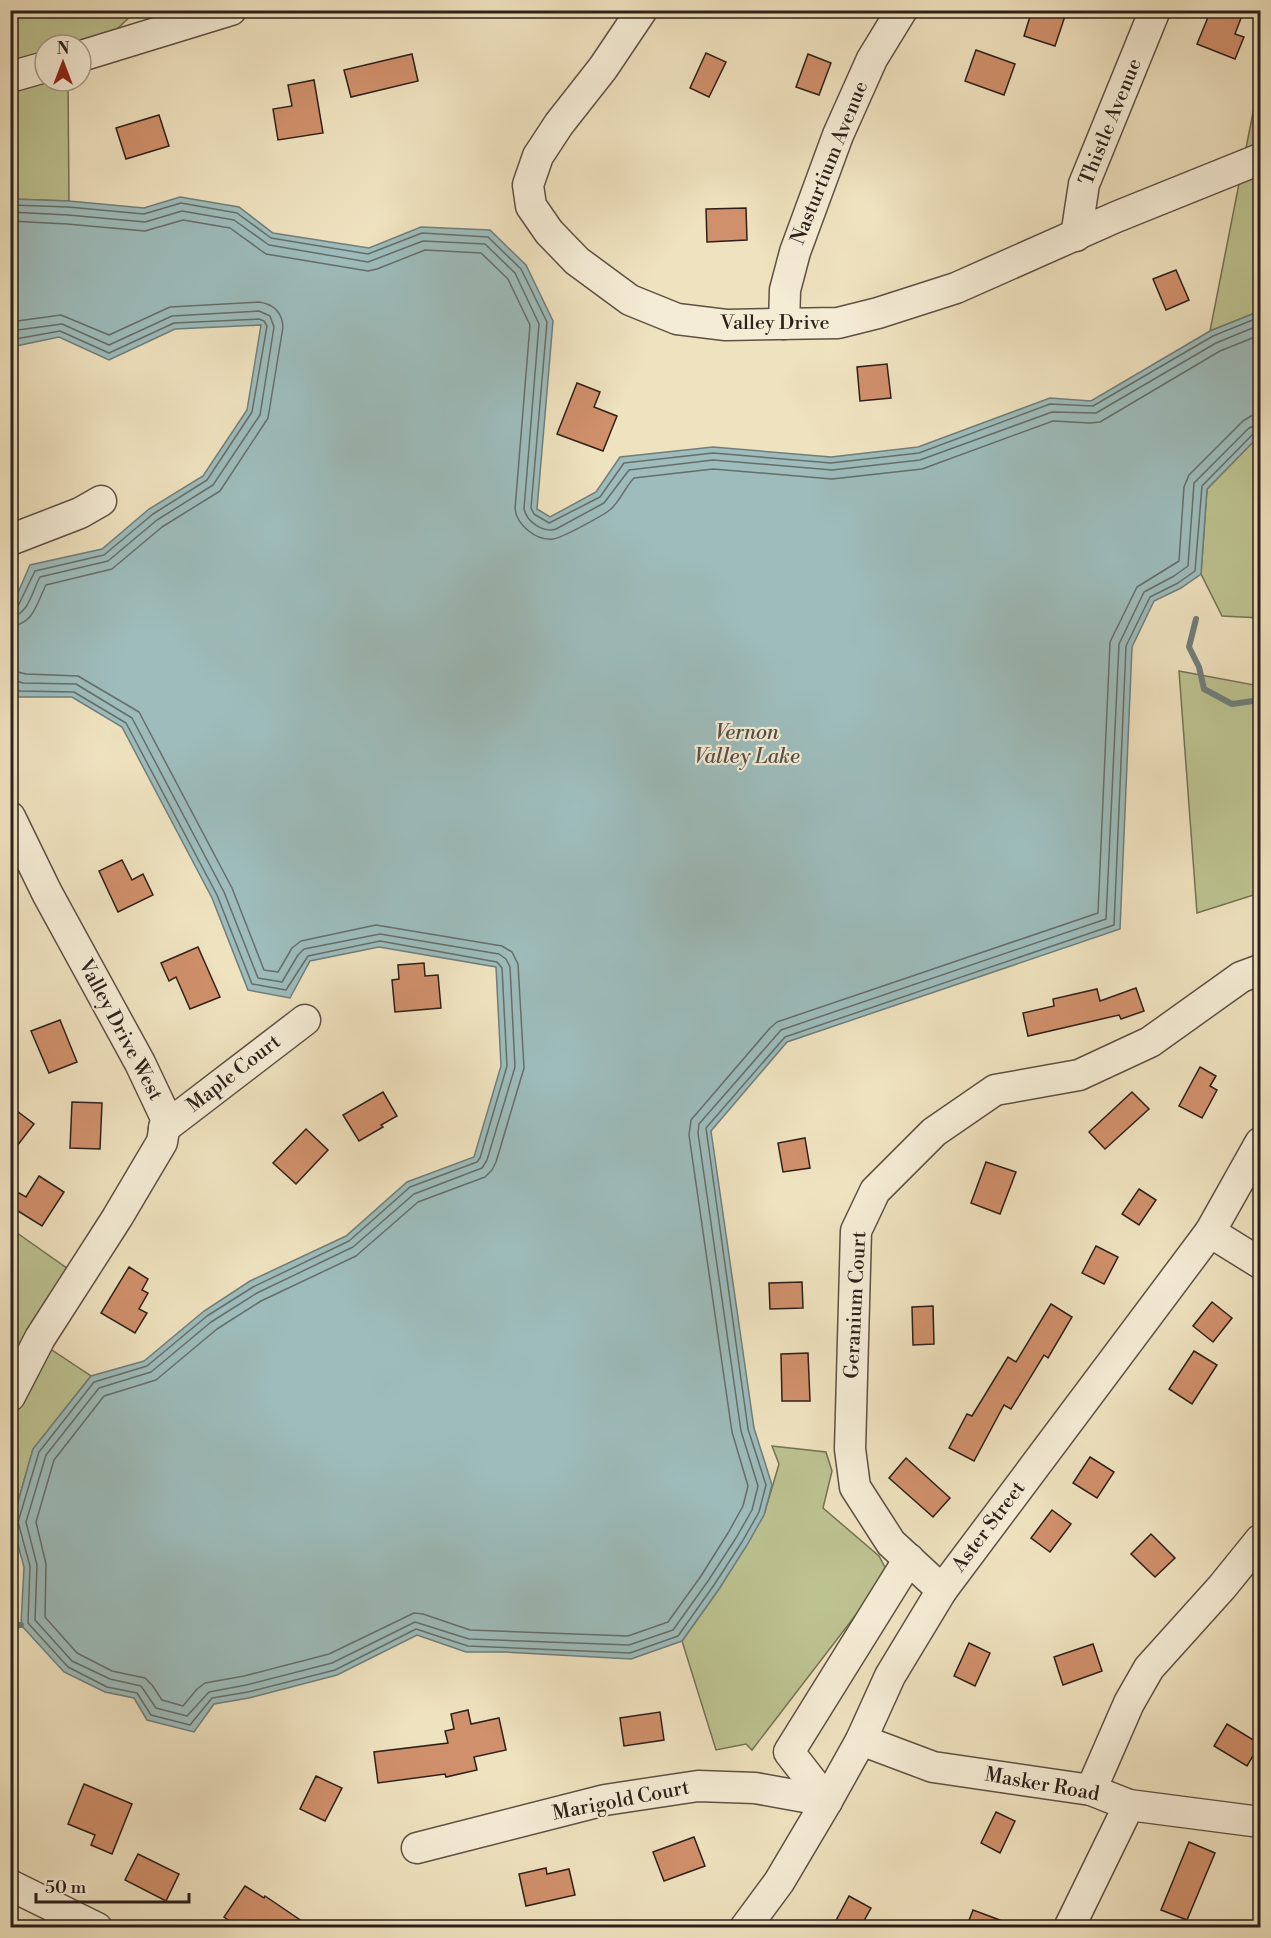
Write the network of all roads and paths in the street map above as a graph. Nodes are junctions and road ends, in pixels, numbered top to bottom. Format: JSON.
{"nodes":[{"id":1,"x":231,"y":10,"type":"edge"},
{"id":2,"x":642,"y":10,"type":"edge"},
{"id":3,"x":902,"y":10,"type":"edge"},
{"id":4,"x":1155,"y":10,"type":"edge"},
{"id":5,"x":93,"y":52,"type":"edge"},
{"id":6,"x":33,"y":70,"type":"edge"},
{"id":7,"x":10,"y":77,"type":"edge"},
{"id":8,"x":1260,"y":159,"type":"edge"},
{"id":9,"x":1076,"y":236,"type":"junction"},
{"id":10,"x":784,"y":324,"type":"junction"},
{"id":11,"x":101,"y":501,"type":"dead end"},
{"id":12,"x":10,"y":540,"type":"edge"},
{"id":13,"x":10,"y":817,"type":"edge"},
{"id":14,"x":1260,"y":970,"type":"edge"},
{"id":15,"x":305,"y":1020,"type":"dead end"},
{"id":16,"x":164,"y":1128,"type":"junction"},
{"id":17,"x":1260,"y":1143,"type":"edge"},
{"id":18,"x":1210,"y":1232,"type":"junction"},
{"id":19,"x":1260,"y":1263,"type":"edge"},
{"id":20,"x":10,"y":1396,"type":"edge"},
{"id":21,"x":1260,"y":1540,"type":"edge"},
{"id":22,"x":909,"y":1559,"type":"junction"},
{"id":23,"x":942,"y":1590,"type":"junction"},
{"id":24,"x":861,"y":1740,"type":"junction"},
{"id":25,"x":1091,"y":1790,"type":"junction"},
{"id":26,"x":827,"y":1801,"type":"junction"},
{"id":27,"x":1129,"y":1805,"type":"junction"},
{"id":28,"x":1260,"y":1822,"type":"edge"},
{"id":29,"x":417,"y":1848,"type":"dead end"},
{"id":30,"x":10,"y":1885,"type":"edge"},
{"id":31,"x":96,"y":1928,"type":"edge"},
{"id":32,"x":745,"y":1928,"type":"edge"},
{"id":33,"x":1069,"y":1928,"type":"edge"}],
"edges":[{"from":1,"to":5,"type":"street"},
{"from":2,"to":10,"type":"street","name":"Valley Drive"},
{"from":3,"to":10,"type":"street","name":"Nasturtium Avenue"},
{"from":4,"to":9,"type":"street","name":"Thistle Avenue"},
{"from":6,"to":7,"type":"street"},
{"from":8,"to":9,"type":"street","name":"Valley Drive"},
{"from":9,"to":10,"type":"street","name":"Valley Drive"},
{"from":11,"to":12,"type":"street"},
{"from":13,"to":16,"type":"street","name":"Valley Drive West"},
{"from":14,"to":22,"type":"street","name":"Geranium Court"},
{"from":15,"to":16,"type":"street","name":"Maple Court"},
{"from":16,"to":20,"type":"street","name":"Valley Drive West"},
{"from":17,"to":18,"type":"street","name":"Aster Street"},
{"from":18,"to":19,"type":"street"},
{"from":18,"to":23,"type":"street","name":"Aster Street"},
{"from":21,"to":25,"type":"street"},
{"from":22,"to":23,"type":"street","name":"Geranium Court"},
{"from":22,"to":26,"type":"street"},
{"from":23,"to":24,"type":"street","name":"Aster Street"},
{"from":24,"to":25,"type":"street","name":"Masker Road"},
{"from":24,"to":26,"type":"street","name":"Aster Street"},
{"from":25,"to":27,"type":"street","name":"Masker Road"},
{"from":26,"to":29,"type":"street","name":"Marigold Court"},
{"from":26,"to":32,"type":"street","name":"Aster Street"},
{"from":27,"to":28,"type":"street","name":"Masker Road"},
{"from":27,"to":33,"type":"street"},
{"from":30,"to":31,"type":"street"}]}
